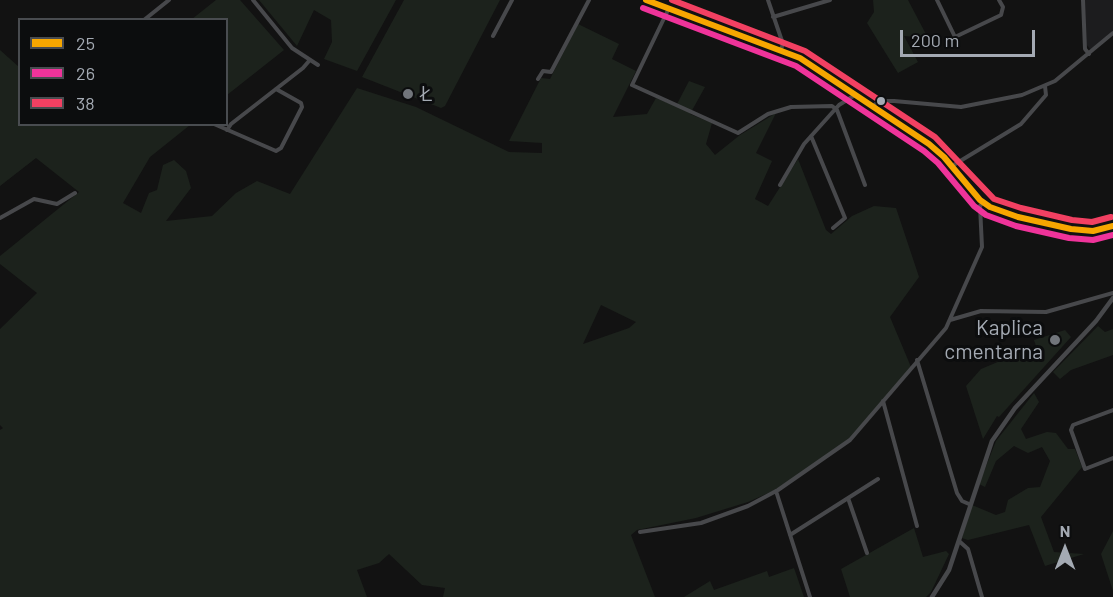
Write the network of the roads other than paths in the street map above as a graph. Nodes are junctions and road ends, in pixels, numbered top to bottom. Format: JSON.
{"nodes":[{"id":1,"x":169,"y":0,"type":"edge"},
{"id":2,"x":253,"y":0,"type":"edge"},
{"id":3,"x":512,"y":0,"type":"edge"},
{"id":4,"x":589,"y":0,"type":"edge"},
{"id":5,"x":646,"y":0,"type":"edge"},
{"id":6,"x":768,"y":0,"type":"edge"},
{"id":7,"x":830,"y":0,"type":"edge"},
{"id":8,"x":937,"y":0,"type":"edge"},
{"id":9,"x":1083,"y":0,"type":"edge"},
{"id":10,"x":1000,"y":1,"type":"edge"},
{"id":11,"x":669,"y":8,"type":"junction"},
{"id":12,"x":773,"y":17,"type":"junction"},
{"id":13,"x":146,"y":18,"type":"edge"},
{"id":14,"x":1113,"y":33,"type":"edge"},
{"id":15,"x":493,"y":36,"type":"dead end"},
{"id":16,"x":781,"y":49,"type":"junction"},
{"id":17,"x":1089,"y":54,"type":"junction"},
{"id":18,"x":309,"y":61,"type":"junction"},
{"id":19,"x":318,"y":65,"type":"dead end"},
{"id":20,"x":538,"y":79,"type":"dead end"},
{"id":21,"x":1045,"y":86,"type":"junction"},
{"id":22,"x":276,"y":89,"type":"junction"},
{"id":23,"x":856,"y":94,"type":"junction"},
{"id":24,"x":873,"y":106,"type":"junction"},
{"id":25,"x":835,"y":108,"type":"junction"},
{"id":26,"x":218,"y":126,"type":"edge"},
{"id":27,"x":227,"y":130,"type":"junction"},
{"id":28,"x":811,"y":136,"type":"junction"},
{"id":29,"x":952,"y":166,"type":"junction"},
{"id":30,"x":780,"y":184,"type":"dead end"},
{"id":31,"x":865,"y":185,"type":"dead end"},
{"id":32,"x":75,"y":194,"type":"dead end"},
{"id":33,"x":983,"y":202,"type":"junction"},
{"id":34,"x":0,"y":218,"type":"edge"},
{"id":35,"x":1113,"y":226,"type":"edge"},
{"id":36,"x":833,"y":228,"type":"dead end"},
{"id":37,"x":1113,"y":293,"type":"edge"},
{"id":38,"x":1113,"y":298,"type":"edge"},
{"id":39,"x":950,"y":320,"type":"junction"},
{"id":40,"x":917,"y":359,"type":"junction"},
{"id":41,"x":883,"y":401,"type":"junction"},
{"id":42,"x":1113,"y":410,"type":"edge"},
{"id":43,"x":1113,"y":458,"type":"edge"},
{"id":44,"x":878,"y":479,"type":"dead end"},
{"id":45,"x":776,"y":491,"type":"junction"},
{"id":46,"x":848,"y":498,"type":"junction"},
{"id":47,"x":969,"y":504,"type":"junction"},
{"id":48,"x":916,"y":526,"type":"dead end"},
{"id":49,"x":640,"y":532,"type":"dead end"},
{"id":50,"x":789,"y":535,"type":"junction"},
{"id":51,"x":959,"y":541,"type":"junction"},
{"id":52,"x":867,"y":553,"type":"dead end"},
{"id":53,"x":810,"y":597,"type":"edge"},
{"id":54,"x":932,"y":597,"type":"edge"},
{"id":55,"x":982,"y":597,"type":"edge"}],
"edges":[{"from":1,"to":13,"type":"street"},
{"from":2,"to":18,"type":"street"},
{"from":3,"to":15,"type":"street"},
{"from":4,"to":20,"type":"street"},
{"from":5,"to":11,"type":"street"},
{"from":6,"to":12,"type":"street"},
{"from":7,"to":12,"type":"street"},
{"from":8,"to":10,"type":"street"},
{"from":9,"to":17,"type":"street"},
{"from":11,"to":16,"type":"street"},
{"from":11,"to":25,"type":"street"},
{"from":12,"to":16,"type":"street"},
{"from":14,"to":17,"type":"street"},
{"from":16,"to":23,"type":"street"},
{"from":17,"to":21,"type":"street"},
{"from":18,"to":19,"type":"street"},
{"from":18,"to":22,"type":"street"},
{"from":21,"to":24,"type":"street"},
{"from":21,"to":29,"type":"street"},
{"from":22,"to":27,"type":"street"},
{"from":22,"to":27,"type":"street"},
{"from":23,"to":24,"type":"street"},
{"from":23,"to":25,"type":"street"},
{"from":24,"to":29,"type":"street"},
{"from":25,"to":28,"type":"street"},
{"from":25,"to":31,"type":"street"},
{"from":26,"to":27,"type":"street"},
{"from":28,"to":30,"type":"street"},
{"from":28,"to":36,"type":"street"},
{"from":29,"to":33,"type":"street"},
{"from":32,"to":34,"type":"street"},
{"from":33,"to":35,"type":"street"},
{"from":33,"to":39,"type":"street"},
{"from":37,"to":39,"type":"street"},
{"from":38,"to":47,"type":"street"},
{"from":39,"to":40,"type":"street"},
{"from":40,"to":41,"type":"street"},
{"from":40,"to":47,"type":"street"},
{"from":41,"to":45,"type":"street"},
{"from":41,"to":48,"type":"street"},
{"from":42,"to":43,"type":"street"},
{"from":44,"to":46,"type":"street"},
{"from":45,"to":49,"type":"street"},
{"from":45,"to":50,"type":"street"},
{"from":46,"to":50,"type":"street"},
{"from":46,"to":52,"type":"street"},
{"from":47,"to":51,"type":"street"},
{"from":50,"to":53,"type":"street"},
{"from":51,"to":54,"type":"street"},
{"from":51,"to":55,"type":"street"}]}
